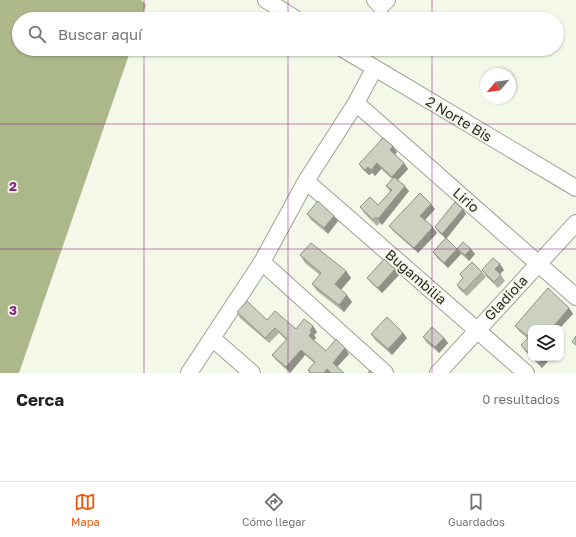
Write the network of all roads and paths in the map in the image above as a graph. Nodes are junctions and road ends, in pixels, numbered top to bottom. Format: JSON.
{"nodes":[{"id":1,"x":266,"y":0,"type":"edge"},
{"id":2,"x":375,"y":0,"type":"edge"},
{"id":3,"x":387,"y":0,"type":"edge"},
{"id":4,"x":285,"y":12,"type":"edge"},
{"id":5,"x":354,"y":56,"type":"edge"},
{"id":6,"x":374,"y":69,"type":"junction"},
{"id":7,"x":356,"y":103,"type":"junction"},
{"id":8,"x":306,"y":181,"type":"junction"},
{"id":9,"x":576,"y":188,"type":"edge"},
{"id":10,"x":576,"y":223,"type":"edge"},
{"id":11,"x":262,"y":262,"type":"junction"},
{"id":12,"x":538,"y":263,"type":"junction"},
{"id":13,"x":576,"y":297,"type":"edge"},
{"id":14,"x":477,"y":330,"type":"junction"},
{"id":15,"x":212,"y":338,"type":"junction"},
{"id":16,"x":189,"y":373,"type":"edge"},
{"id":17,"x":252,"y":373,"type":"edge"},
{"id":18,"x":385,"y":373,"type":"edge"},
{"id":19,"x":438,"y":373,"type":"edge"},
{"id":20,"x":526,"y":373,"type":"edge"}],
"edges":[{"from":1,"to":4,"type":"street"},
{"from":2,"to":3,"type":"street"},
{"from":5,"to":6,"type":"street","name":"2 Norte Bis"},
{"from":6,"to":7,"type":"street"},
{"from":6,"to":9,"type":"street","name":"2 Norte Bis"},
{"from":7,"to":8,"type":"street"},
{"from":7,"to":12,"type":"street","name":"Lirio"},
{"from":8,"to":11,"type":"street"},
{"from":8,"to":14,"type":"street","name":"Bugambilia"},
{"from":10,"to":12,"type":"street","name":"Gladiola"},
{"from":11,"to":15,"type":"street"},
{"from":11,"to":18,"type":"street"},
{"from":12,"to":13,"type":"street","name":"Lirio"},
{"from":12,"to":14,"type":"street","name":"Gladiola"},
{"from":14,"to":19,"type":"street","name":"Gladiola"},
{"from":14,"to":20,"type":"street","name":"Bugambilia"},
{"from":15,"to":16,"type":"street"},
{"from":15,"to":17,"type":"street"}]}
